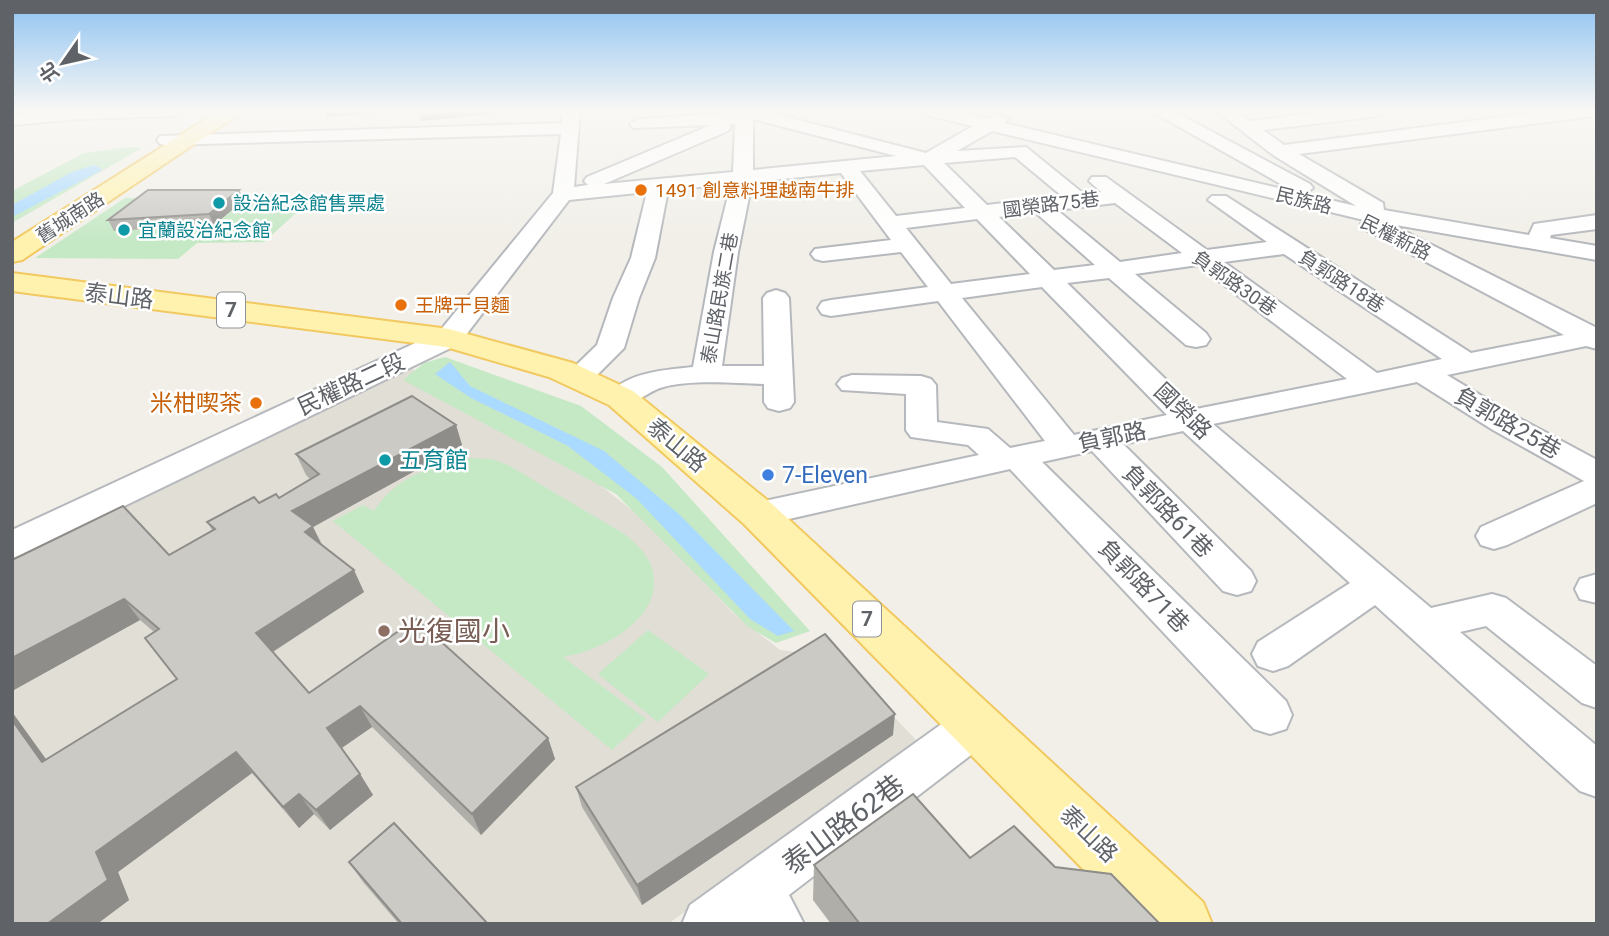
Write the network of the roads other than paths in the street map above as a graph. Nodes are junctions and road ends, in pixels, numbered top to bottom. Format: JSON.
{"nodes":[{"id":1,"x":142,"y":155,"type":"edge"},
{"id":2,"x":167,"y":155,"type":"edge"},
{"id":3,"x":567,"y":155,"type":"edge"},
{"id":4,"x":654,"y":155,"type":"edge"},
{"id":5,"x":745,"y":155,"type":"edge"},
{"id":6,"x":912,"y":155,"type":"edge"},
{"id":7,"x":937,"y":155,"type":"edge"},
{"id":8,"x":978,"y":155,"type":"edge"},
{"id":9,"x":1023,"y":155,"type":"edge"},
{"id":10,"x":1117,"y":155,"type":"edge"},
{"id":11,"x":1241,"y":155,"type":"edge"},
{"id":12,"x":1286,"y":155,"type":"edge"},
{"id":13,"x":929,"y":159,"type":"junction"},
{"id":14,"x":847,"y":168,"type":"junction"},
{"id":15,"x":1320,"y":174,"type":"junction"},
{"id":16,"x":743,"y":177,"type":"junction"},
{"id":17,"x":1286,"y":179,"type":"junction"},
{"id":18,"x":1099,"y":181,"type":"dead end"},
{"id":19,"x":659,"y":185,"type":"junction"},
{"id":20,"x":563,"y":194,"type":"junction"},
{"id":21,"x":1119,"y":196,"type":"junction"},
{"id":22,"x":1219,"y":200,"type":"dead end"},
{"id":23,"x":1080,"y":201,"type":"junction"},
{"id":24,"x":1040,"y":206,"type":"junction"},
{"id":25,"x":1345,"y":210,"type":"junction"},
{"id":26,"x":983,"y":212,"type":"junction"},
{"id":27,"x":1597,"y":222,"type":"edge"},
{"id":28,"x":889,"y":223,"type":"junction"},
{"id":29,"x":12,"y":233,"type":"edge"},
{"id":30,"x":1537,"y":243,"type":"junction"},
{"id":31,"x":906,"y":245,"type":"junction"},
{"id":32,"x":1289,"y":246,"type":"junction"},
{"id":33,"x":1597,"y":253,"type":"edge"},
{"id":34,"x":12,"y":254,"type":"edge"},
{"id":35,"x":822,"y":254,"type":"dead end"},
{"id":36,"x":1203,"y":258,"type":"junction"},
{"id":37,"x":1115,"y":270,"type":"junction"},
{"id":38,"x":1050,"y":279,"type":"junction"},
{"id":39,"x":12,"y":282,"type":"edge"},
{"id":40,"x":943,"y":293,"type":"junction"},
{"id":41,"x":776,"y":299,"type":"dead end"},
{"id":42,"x":831,"y":308,"type":"dead end"},
{"id":43,"x":449,"y":338,"type":"junction"},
{"id":44,"x":1595,"y":338,"type":"edge"},
{"id":45,"x":1196,"y":339,"type":"dead end"},
{"id":46,"x":1466,"y":363,"type":"junction"},
{"id":47,"x":1420,"y":371,"type":"junction"},
{"id":48,"x":706,"y":374,"type":"junction"},
{"id":49,"x":578,"y":378,"type":"junction"},
{"id":50,"x":1372,"y":383,"type":"junction"},
{"id":51,"x":852,"y":384,"type":"dead end"},
{"id":52,"x":621,"y":398,"type":"junction"},
{"id":53,"x":1189,"y":420,"type":"junction"},
{"id":54,"x":1100,"y":440,"type":"junction"},
{"id":55,"x":1066,"y":447,"type":"junction"},
{"id":56,"x":1010,"y":459,"type":"junction"},
{"id":57,"x":1597,"y":474,"type":"edge"},
{"id":58,"x":1597,"y":489,"type":"edge"},
{"id":59,"x":758,"y":514,"type":"junction"},
{"id":60,"x":1494,"y":536,"type":"dead end"},
{"id":61,"x":12,"y":545,"type":"edge"},
{"id":62,"x":1237,"y":582,"type":"dead end"},
{"id":63,"x":1377,"y":584,"type":"junction"},
{"id":64,"x":1424,"y":625,"type":"junction"},
{"id":65,"x":1273,"y":654,"type":"dead end"},
{"id":66,"x":1597,"y":690,"type":"edge"},
{"id":67,"x":1270,"y":715,"type":"dead end"},
{"id":68,"x":977,"y":724,"type":"junction"},
{"id":69,"x":1597,"y":776,"type":"edge"},
{"id":70,"x":765,"y":907,"type":"edge"},
{"id":71,"x":709,"y":924,"type":"edge"},
{"id":72,"x":1181,"y":924,"type":"edge"}],
"edges":[{"from":1,"to":29,"type":"main road","name":"舊城南路"},
{"from":2,"to":34,"type":"main road","name":"舊城南路"},
{"from":3,"to":20,"type":"street"},
{"from":4,"to":20,"type":"street"},
{"from":5,"to":16,"type":"street","name":"泰山路民族二巷"},
{"from":6,"to":13,"type":"street"},
{"from":7,"to":13,"type":"street"},
{"from":8,"to":13,"type":"street"},
{"from":9,"to":23,"type":"street"},
{"from":10,"to":25,"type":"street","name":"民族路"},
{"from":11,"to":17,"type":"street","name":"民權新路"},
{"from":12,"to":15,"type":"street"},
{"from":13,"to":14,"type":"street"},
{"from":13,"to":26,"type":"street","name":"國榮路"},
{"from":14,"to":16,"type":"street"},
{"from":14,"to":28,"type":"street"},
{"from":15,"to":17,"type":"street"},
{"from":15,"to":25,"type":"street"},
{"from":16,"to":19,"type":"street"},
{"from":16,"to":48,"type":"street","name":"泰山路民族二巷"},
{"from":17,"to":25,"type":"street","name":"民權新路"},
{"from":18,"to":21,"type":"street","name":"負郭路30巷"},
{"from":19,"to":20,"type":"street"},
{"from":19,"to":49,"type":"street"},
{"from":20,"to":43,"type":"street","name":"民權路二段"},
{"from":21,"to":23,"type":"street","name":"國榮路75巷"},
{"from":21,"to":36,"type":"street","name":"負郭路30巷"},
{"from":22,"to":32,"type":"street","name":"負郭路18巷"},
{"from":23,"to":24,"type":"street","name":"國榮路75巷"},
{"from":24,"to":26,"type":"street","name":"國榮路75巷"},
{"from":24,"to":37,"type":"street"},
{"from":25,"to":30,"type":"street","name":"民族路"},
{"from":25,"to":44,"type":"street","name":"民權新路"},
{"from":26,"to":28,"type":"street","name":"國榮路75巷"},
{"from":26,"to":38,"type":"street","name":"國榮路"},
{"from":27,"to":30,"type":"street"},
{"from":28,"to":31,"type":"street"},
{"from":30,"to":33,"type":"street","name":"民族路"},
{"from":31,"to":35,"type":"street"},
{"from":31,"to":40,"type":"street"},
{"from":32,"to":36,"type":"street"},
{"from":32,"to":46,"type":"street","name":"負郭路18巷"},
{"from":36,"to":37,"type":"street"},
{"from":36,"to":50,"type":"street","name":"負郭路30巷"},
{"from":37,"to":38,"type":"street"},
{"from":37,"to":45,"type":"street"},
{"from":38,"to":40,"type":"street"},
{"from":38,"to":53,"type":"street","name":"國榮路"},
{"from":39,"to":43,"type":"main road","name":"泰山路","number":"7"},
{"from":40,"to":42,"type":"street"},
{"from":40,"to":55,"type":"street"},
{"from":41,"to":48,"type":"street"},
{"from":43,"to":49,"type":"main road","name":"泰山路","number":"7"},
{"from":43,"to":61,"type":"street","name":"民權路二段"},
{"from":44,"to":46,"type":"street","name":"負郭路"},
{"from":46,"to":47,"type":"street","name":"負郭路"},
{"from":47,"to":50,"type":"street","name":"負郭路"},
{"from":47,"to":57,"type":"street","name":"負郭路25巷"},
{"from":48,"to":52,"type":"street","name":"泰山路民族二巷"},
{"from":49,"to":52,"type":"main road","name":"泰山路","number":"7"},
{"from":50,"to":53,"type":"street","name":"負郭路"},
{"from":51,"to":56,"type":"street","name":"負郭路71巷"},
{"from":52,"to":59,"type":"main road","name":"泰山路","number":"7"},
{"from":53,"to":54,"type":"street","name":"負郭路"},
{"from":53,"to":63,"type":"street","name":"國榮路"},
{"from":54,"to":55,"type":"street","name":"負郭路"},
{"from":54,"to":62,"type":"street","name":"負郭路61巷"},
{"from":55,"to":56,"type":"street","name":"負郭路"},
{"from":56,"to":59,"type":"street","name":"負郭路"},
{"from":56,"to":67,"type":"street","name":"負郭路71巷"},
{"from":58,"to":60,"type":"street"},
{"from":59,"to":68,"type":"main road","name":"泰山路","number":"7"},
{"from":63,"to":64,"type":"street","name":"國榮路"},
{"from":63,"to":65,"type":"street"},
{"from":64,"to":66,"type":"street"},
{"from":64,"to":69,"type":"street","name":"國榮路"},
{"from":68,"to":70,"type":"street","name":"泰山路62巷"},
{"from":68,"to":72,"type":"main road","name":"泰山路","number":"7"},
{"from":70,"to":71,"type":"street","name":"泰山路62巷"}]}
